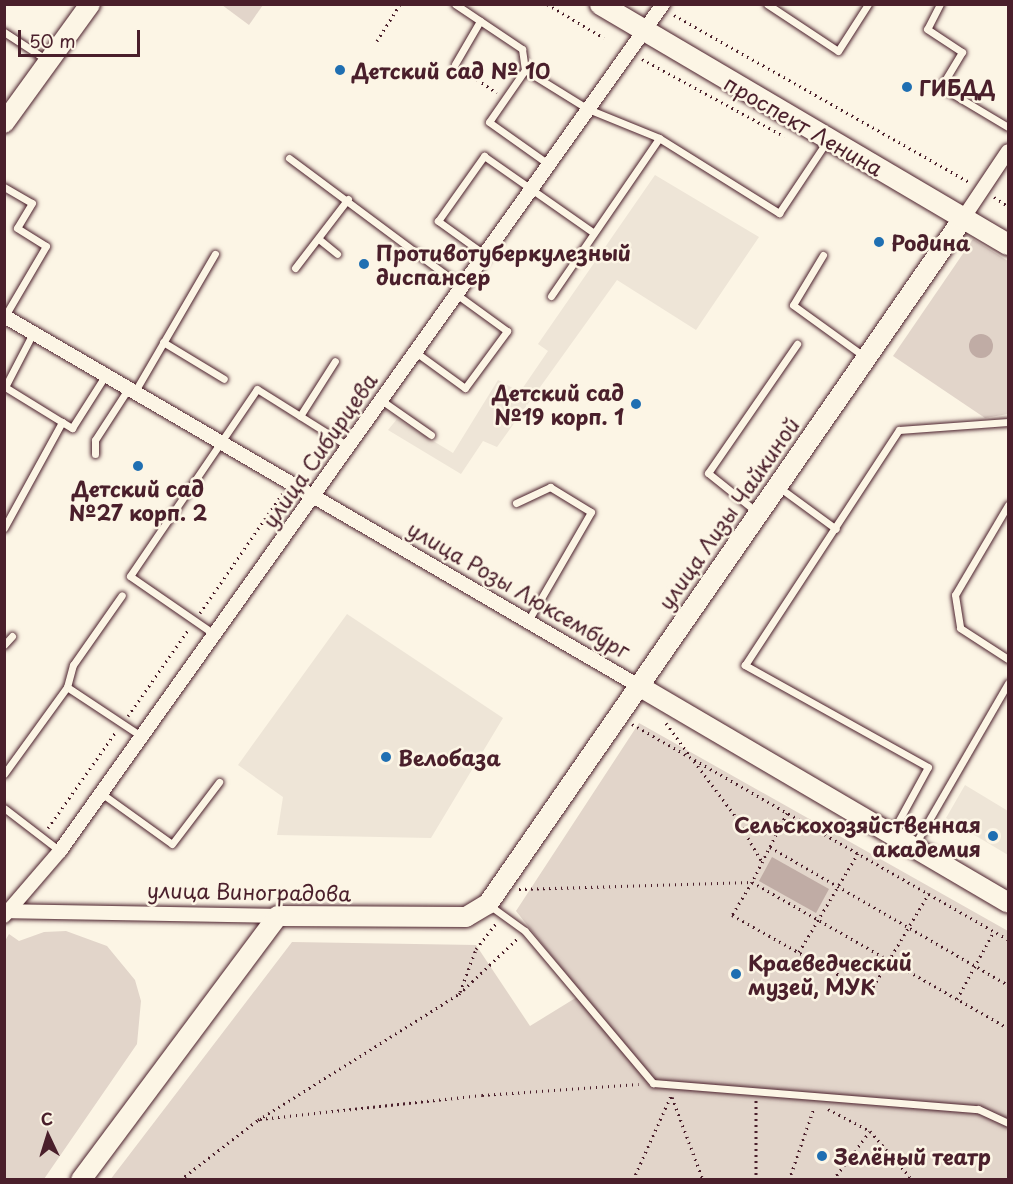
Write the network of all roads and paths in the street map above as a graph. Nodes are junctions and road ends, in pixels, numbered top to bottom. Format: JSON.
{"nodes":[{"id":1,"x":90,"y":4,"type":"edge"},
{"id":2,"x":400,"y":4,"type":"edge"},
{"id":3,"x":455,"y":4,"type":"edge"},
{"id":4,"x":547,"y":4,"type":"edge"},
{"id":5,"x":600,"y":4,"type":"edge"},
{"id":6,"x":767,"y":4,"type":"edge"},
{"id":7,"x":868,"y":4,"type":"edge"},
{"id":8,"x":940,"y":4,"type":"edge"},
{"id":9,"x":668,"y":9,"type":"edge"},
{"id":10,"x":480,"y":21,"type":"junction"},
{"id":11,"x":644,"y":31,"type":"junction"},
{"id":12,"x":4,"y":32,"type":"edge"},
{"id":13,"x":604,"y":38,"type":"dead end"},
{"id":14,"x":377,"y":41,"type":"dead end"},
{"id":15,"x":640,"y":58,"type":"dead end"},
{"id":16,"x":49,"y":62,"type":"junction"},
{"id":17,"x":455,"y":64,"type":"joint"},
{"id":18,"x":525,"y":70,"type":"junction"},
{"id":19,"x":506,"y":99,"type":"junction"},
{"id":20,"x":588,"y":109,"type":"junction"},
{"id":21,"x":4,"y":123,"type":"edge"},
{"id":22,"x":1008,"y":127,"type":"edge"},
{"id":23,"x":786,"y":136,"type":"dead end"},
{"id":24,"x":659,"y":138,"type":"junction"},
{"id":25,"x":828,"y":140,"type":"junction"},
{"id":26,"x":1008,"y":151,"type":"edge"},
{"id":27,"x":289,"y":158,"type":"dead end"},
{"id":28,"x":548,"y":164,"type":"junction"},
{"id":29,"x":958,"y":176,"type":"dead end"},
{"id":30,"x":4,"y":187,"type":"edge"},
{"id":31,"x":531,"y":189,"type":"junction"},
{"id":32,"x":348,"y":199,"type":"junction"},
{"id":33,"x":964,"y":217,"type":"junction"},
{"id":34,"x":594,"y":233,"type":"junction"},
{"id":35,"x":320,"y":240,"type":"junction"},
{"id":36,"x":1008,"y":244,"type":"edge"},
{"id":37,"x":215,"y":254,"type":"dead end"},
{"id":38,"x":337,"y":254,"type":"dead end"},
{"id":39,"x":484,"y":254,"type":"junction"},
{"id":40,"x":823,"y":255,"type":"dead end"},
{"id":41,"x":295,"y":268,"type":"dead end"},
{"id":42,"x":459,"y":290,"type":"junction"},
{"id":43,"x":551,"y":296,"type":"dead end"},
{"id":44,"x":5,"y":316,"type":"edge"},
{"id":45,"x":33,"y":333,"type":"junction"},
{"id":46,"x":163,"y":342,"type":"junction"},
{"id":47,"x":797,"y":344,"type":"dead end"},
{"id":48,"x":414,"y":351,"type":"junction"},
{"id":49,"x":865,"y":357,"type":"junction"},
{"id":50,"x":335,"y":361,"type":"dead end"},
{"id":51,"x":105,"y":375,"type":"junction"},
{"id":52,"x":224,"y":379,"type":"dead end"},
{"id":53,"x":131,"y":391,"type":"junction"},
{"id":54,"x":381,"y":400,"type":"junction"},
{"id":55,"x":300,"y":416,"type":"junction"},
{"id":56,"x":62,"y":422,"type":"junction"},
{"id":57,"x":1008,"y":422,"type":"edge"},
{"id":58,"x":431,"y":435,"type":"dead end"},
{"id":59,"x":222,"y":444,"type":"junction"},
{"id":60,"x":348,"y":446,"type":"junction"},
{"id":61,"x":95,"y":454,"type":"dead end"},
{"id":62,"x":289,"y":484,"type":"junction"},
{"id":63,"x":777,"y":486,"type":"junction"},
{"id":64,"x":311,"y":497,"type":"junction"},
{"id":65,"x":516,"y":503,"type":"dead end"},
{"id":66,"x":1008,"y":505,"type":"edge"},
{"id":67,"x":758,"y":513,"type":"junction"},
{"id":68,"x":4,"y":528,"type":"edge"},
{"id":69,"x":836,"y":530,"type":"junction"},
{"id":70,"x":122,"y":595,"type":"dead end"},
{"id":71,"x":195,"y":621,"type":"junction"},
{"id":72,"x":528,"y":621,"type":"junction"},
{"id":73,"x":214,"y":634,"type":"junction"},
{"id":74,"x":12,"y":636,"type":"dead end"},
{"id":75,"x":4,"y":645,"type":"edge"},
{"id":76,"x":1008,"y":659,"type":"edge"},
{"id":77,"x":1008,"y":683,"type":"edge"},
{"id":78,"x":637,"y":685,"type":"junction"},
{"id":79,"x":67,"y":687,"type":"junction"},
{"id":80,"x":617,"y":715,"type":"junction"},
{"id":81,"x":664,"y":722,"type":"dead end"},
{"id":82,"x":122,"y":724,"type":"junction"},
{"id":83,"x":141,"y":736,"type":"junction"},
{"id":84,"x":692,"y":758,"type":"junction"},
{"id":85,"x":4,"y":774,"type":"edge"},
{"id":86,"x":219,"y":782,"type":"dead end"},
{"id":87,"x":101,"y":793,"type":"junction"},
{"id":88,"x":4,"y":808,"type":"edge"},
{"id":89,"x":787,"y":813,"type":"junction"},
{"id":90,"x":891,"y":835,"type":"junction"},
{"id":91,"x":42,"y":837,"type":"junction"},
{"id":92,"x":770,"y":847,"type":"junction"},
{"id":93,"x":913,"y":848,"type":"junction"},
{"id":94,"x":60,"y":851,"type":"junction"},
{"id":95,"x":858,"y":853,"type":"junction"},
{"id":96,"x":762,"y":862,"type":"junction"},
{"id":97,"x":752,"y":882,"type":"junction"},
{"id":98,"x":838,"y":886,"type":"junction"},
{"id":99,"x":928,"y":894,"type":"junction"},
{"id":100,"x":496,"y":903,"type":"junction"},
{"id":101,"x":1008,"y":903,"type":"edge"},
{"id":102,"x":5,"y":913,"type":"edge"},
{"id":103,"x":278,"y":916,"type":"junction"},
{"id":104,"x":818,"y":920,"type":"junction"},
{"id":105,"x":908,"y":927,"type":"junction"},
{"id":106,"x":525,"y":931,"type":"junction"},
{"id":107,"x":994,"y":931,"type":"junction"},
{"id":108,"x":1008,"y":939,"type":"edge"},
{"id":109,"x":798,"y":952,"type":"junction"},
{"id":110,"x":889,"y":960,"type":"junction"},
{"id":111,"x":975,"y":966,"type":"junction"},
{"id":112,"x":1008,"y":985,"type":"edge"},
{"id":113,"x":459,"y":994,"type":"junction"},
{"id":114,"x":957,"y":999,"type":"junction"},
{"id":115,"x":1008,"y":1028,"type":"edge"},
{"id":116,"x":653,"y":1083,"type":"junction"},
{"id":117,"x":676,"y":1086,"type":"junction"},
{"id":118,"x":671,"y":1096,"type":"junction"},
{"id":119,"x":766,"y":1098,"type":"dead end"},
{"id":120,"x":806,"y":1102,"type":"dead end"},
{"id":121,"x":825,"y":1107,"type":"dead end"},
{"id":122,"x":258,"y":1120,"type":"junction"},
{"id":123,"x":1008,"y":1123,"type":"edge"},
{"id":124,"x":870,"y":1131,"type":"junction"},
{"id":125,"x":81,"y":1179,"type":"edge"},
{"id":126,"x":180,"y":1179,"type":"edge"},
{"id":127,"x":633,"y":1179,"type":"edge"},
{"id":128,"x":704,"y":1179,"type":"edge"},
{"id":129,"x":756,"y":1179,"type":"edge"},
{"id":130,"x":789,"y":1179,"type":"edge"},
{"id":131,"x":833,"y":1179,"type":"edge"},
{"id":132,"x":906,"y":1179,"type":"edge"}],
"edges":[{"from":1,"to":16,"type":"street"},
{"from":2,"to":14,"type":"path"},
{"from":3,"to":10,"type":"lane"},
{"from":4,"to":13,"type":"path"},
{"from":5,"to":11,"type":"main road","name":"проспект Ленина"},
{"from":6,"to":7,"type":"lane"},
{"from":8,"to":22,"type":"lane"},
{"from":9,"to":11,"type":"street","name":"улица Сибирцева"},
{"from":9,"to":29,"type":"path"},
{"from":10,"to":17,"type":"lane"},
{"from":10,"to":18,"type":"lane"},
{"from":11,"to":20,"type":"street","name":"улица Сибирцева"},
{"from":11,"to":25,"type":"main road","name":"проспект Ленина"},
{"from":12,"to":16,"type":"lane"},
{"from":15,"to":23,"type":"path"},
{"from":16,"to":21,"type":"street"},
{"from":17,"to":19,"type":"path"},
{"from":18,"to":19,"type":"lane"},
{"from":18,"to":20,"type":"lane"},
{"from":19,"to":28,"type":"lane"},
{"from":20,"to":24,"type":"lane"},
{"from":20,"to":28,"type":"street","name":"улица Сибирцева"},
{"from":24,"to":25,"type":"lane"},
{"from":24,"to":34,"type":"lane"},
{"from":25,"to":33,"type":"main road","name":"проспект Ленина"},
{"from":26,"to":33,"type":"street","name":"улица Лизы Чайкиной"},
{"from":27,"to":32,"type":"lane"},
{"from":28,"to":31,"type":"street","name":"улица Сибирцева"},
{"from":30,"to":44,"type":"lane"},
{"from":31,"to":34,"type":"lane"},
{"from":31,"to":39,"type":"street","name":"улица Сибирцева"},
{"from":31,"to":39,"type":"lane"},
{"from":32,"to":35,"type":"lane"},
{"from":32,"to":42,"type":"lane"},
{"from":33,"to":36,"type":"main road","name":"проспект Ленина"},
{"from":33,"to":49,"type":"street","name":"улица Лизы Чайкиной"},
{"from":34,"to":43,"type":"lane"},
{"from":35,"to":38,"type":"lane"},
{"from":35,"to":41,"type":"lane"},
{"from":37,"to":46,"type":"lane"},
{"from":39,"to":42,"type":"street","name":"улица Сибирцева"},
{"from":40,"to":49,"type":"lane"},
{"from":42,"to":48,"type":"street","name":"улица Сибирцева"},
{"from":42,"to":48,"type":"lane"},
{"from":44,"to":45,"type":"street","name":"улица Розы Люксембург"},
{"from":45,"to":51,"type":"street","name":"улица Розы Люксембург"},
{"from":45,"to":56,"type":"lane"},
{"from":46,"to":52,"type":"lane"},
{"from":46,"to":53,"type":"lane"},
{"from":47,"to":67,"type":"lane"},
{"from":48,"to":54,"type":"street","name":"улица Сибирцева"},
{"from":49,"to":63,"type":"street","name":"улица Лизы Чайкиной"},
{"from":50,"to":55,"type":"lane"},
{"from":51,"to":53,"type":"street","name":"улица Розы Люксембург"},
{"from":51,"to":56,"type":"lane"},
{"from":53,"to":59,"type":"street","name":"улица Розы Люксембург"},
{"from":53,"to":61,"type":"lane"},
{"from":54,"to":58,"type":"lane"},
{"from":54,"to":60,"type":"street","name":"улица Сибирцева"},
{"from":55,"to":59,"type":"lane"},
{"from":55,"to":60,"type":"lane"},
{"from":56,"to":68,"type":"lane"},
{"from":57,"to":69,"type":"lane"},
{"from":59,"to":62,"type":"street","name":"улица Розы Люксембург"},
{"from":59,"to":71,"type":"lane"},
{"from":60,"to":64,"type":"street","name":"улица Сибирцева"},
{"from":62,"to":64,"type":"street","name":"улица Розы Люксембург"},
{"from":62,"to":71,"type":"path"},
{"from":63,"to":67,"type":"street","name":"улица Лизы Чайкиной"},
{"from":63,"to":69,"type":"lane"},
{"from":64,"to":72,"type":"street","name":"улица Розы Люксембург"},
{"from":64,"to":73,"type":"street","name":"улица Сибирцева"},
{"from":65,"to":72,"type":"lane"},
{"from":66,"to":76,"type":"lane"},
{"from":67,"to":78,"type":"street","name":"улица Лизы Чайкиной"},
{"from":69,"to":90,"type":"lane"},
{"from":70,"to":79,"type":"lane"},
{"from":71,"to":73,"type":"lane"},
{"from":71,"to":82,"type":"path"},
{"from":72,"to":78,"type":"street","name":"улица Розы Люксембург"},
{"from":73,"to":83,"type":"street","name":"улица Сибирцева"},
{"from":74,"to":75,"type":"lane"},
{"from":77,"to":93,"type":"lane"},
{"from":78,"to":80,"type":"street","name":"улица Лизы Чайкиной"},
{"from":78,"to":90,"type":"street","name":"улица Розы Люксембург"},
{"from":79,"to":82,"type":"lane"},
{"from":79,"to":85,"type":"lane"},
{"from":80,"to":84,"type":"path"},
{"from":80,"to":100,"type":"street","name":"улица Лизы Чайкиной"},
{"from":81,"to":84,"type":"path"},
{"from":82,"to":83,"type":"lane"},
{"from":82,"to":91,"type":"path"},
{"from":83,"to":87,"type":"street","name":"улица Сибирцева"},
{"from":84,"to":89,"type":"path"},
{"from":84,"to":96,"type":"path"},
{"from":86,"to":87,"type":"lane"},
{"from":87,"to":94,"type":"street","name":"улица Сибирцева"},
{"from":88,"to":91,"type":"lane"},
{"from":89,"to":92,"type":"path"},
{"from":89,"to":95,"type":"path"},
{"from":90,"to":93,"type":"street","name":"улица Розы Люксембург"},
{"from":91,"to":94,"type":"lane"},
{"from":92,"to":96,"type":"path"},
{"from":92,"to":98,"type":"path"},
{"from":93,"to":101,"type":"street","name":"улица Розы Люксембург"},
{"from":94,"to":102,"type":"street","name":"улица Сибирцева"},
{"from":95,"to":98,"type":"path"},
{"from":95,"to":99,"type":"path"},
{"from":96,"to":97,"type":"path"},
{"from":97,"to":100,"type":"path"},
{"from":97,"to":104,"type":"path"},
{"from":97,"to":109,"type":"path"},
{"from":98,"to":104,"type":"path"},
{"from":98,"to":105,"type":"path"},
{"from":99,"to":105,"type":"path"},
{"from":99,"to":107,"type":"path"},
{"from":100,"to":103,"type":"street","name":"улица Виноградова"},
{"from":100,"to":106,"type":"lane"},
{"from":100,"to":113,"type":"path"},
{"from":102,"to":103,"type":"street","name":"улица Виноградова"},
{"from":103,"to":125,"type":"street"},
{"from":104,"to":109,"type":"path"},
{"from":104,"to":110,"type":"path"},
{"from":105,"to":110,"type":"path"},
{"from":105,"to":111,"type":"path"},
{"from":106,"to":113,"type":"path"},
{"from":106,"to":116,"type":"lane"},
{"from":107,"to":108,"type":"path"},
{"from":107,"to":111,"type":"path"},
{"from":109,"to":110,"type":"path"},
{"from":110,"to":114,"type":"path"},
{"from":111,"to":112,"type":"path"},
{"from":111,"to":114,"type":"path"},
{"from":113,"to":122,"type":"path"},
{"from":114,"to":115,"type":"path"},
{"from":116,"to":117,"type":"lane"},
{"from":116,"to":122,"type":"path"},
{"from":117,"to":118,"type":"path"},
{"from":117,"to":123,"type":"lane"},
{"from":118,"to":127,"type":"path"},
{"from":118,"to":128,"type":"path"},
{"from":119,"to":129,"type":"path"},
{"from":120,"to":130,"type":"path"},
{"from":121,"to":124,"type":"path"},
{"from":122,"to":126,"type":"path"},
{"from":124,"to":131,"type":"path"},
{"from":124,"to":132,"type":"path"}]}
